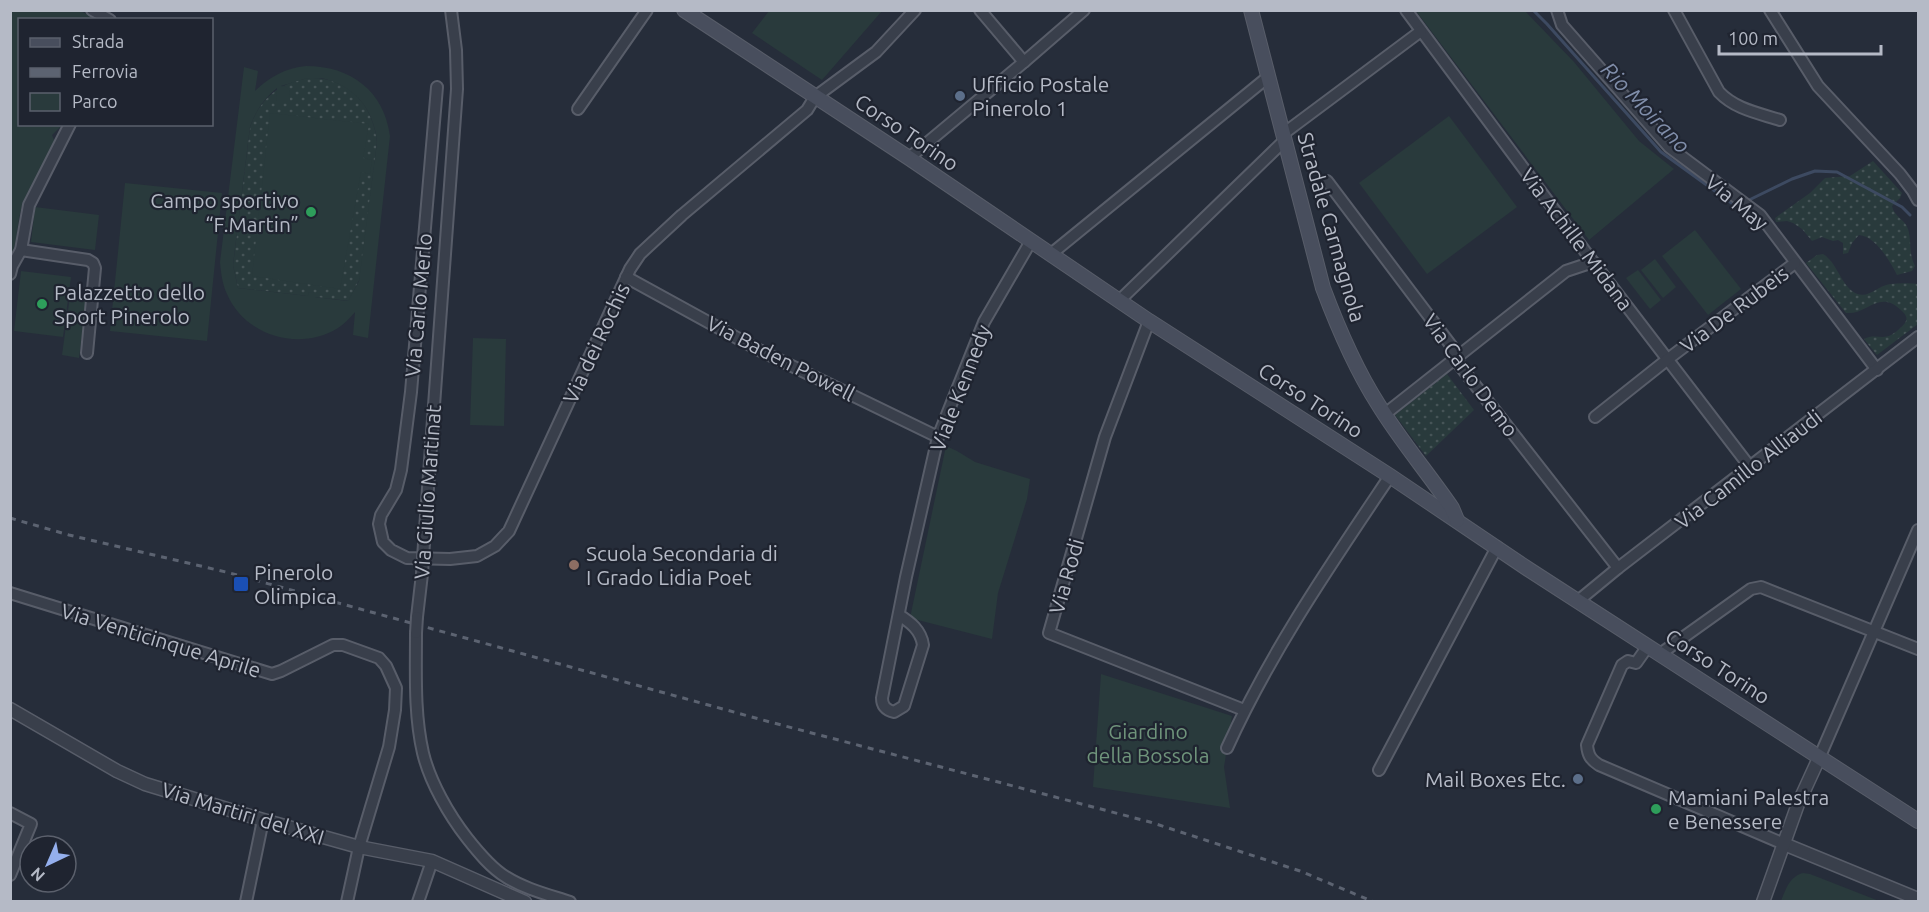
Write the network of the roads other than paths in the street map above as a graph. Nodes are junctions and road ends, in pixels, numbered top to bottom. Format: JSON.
{"nodes":[{"id":1,"x":92,"y":10,"type":"edge"},
{"id":2,"x":451,"y":10,"type":"edge"},
{"id":3,"x":647,"y":10,"type":"edge"},
{"id":4,"x":684,"y":10,"type":"edge"},
{"id":5,"x":915,"y":10,"type":"edge"},
{"id":6,"x":980,"y":10,"type":"edge"},
{"id":7,"x":1084,"y":10,"type":"edge"},
{"id":8,"x":1251,"y":10,"type":"edge"},
{"id":9,"x":1406,"y":10,"type":"edge"},
{"id":10,"x":1557,"y":10,"type":"edge"},
{"id":11,"x":1674,"y":10,"type":"edge"},
{"id":12,"x":1770,"y":10,"type":"edge"},
{"id":13,"x":106,"y":18,"type":"edge"},
{"id":14,"x":1421,"y":31,"type":"junction"},
{"id":15,"x":1024,"y":62,"type":"junction"},
{"id":16,"x":1268,"y":77,"type":"junction"},
{"id":17,"x":436,"y":87,"type":"dead end"},
{"id":18,"x":815,"y":97,"type":"junction"},
{"id":19,"x":578,"y":109,"type":"dead end"},
{"id":20,"x":1780,"y":120,"type":"dead end"},
{"id":21,"x":69,"y":126,"type":"edge"},
{"id":22,"x":1284,"y":137,"type":"junction"},
{"id":23,"x":909,"y":158,"type":"junction"},
{"id":24,"x":1327,"y":181,"type":"dead end"},
{"id":25,"x":1918,"y":200,"type":"edge"},
{"id":26,"x":1031,"y":241,"type":"junction"},
{"id":27,"x":21,"y":250,"type":"junction"},
{"id":28,"x":1051,"y":254,"type":"junction"},
{"id":29,"x":1593,"y":262,"type":"junction"},
{"id":30,"x":1795,"y":262,"type":"junction"},
{"id":31,"x":10,"y":274,"type":"edge"},
{"id":32,"x":626,"y":277,"type":"junction"},
{"id":33,"x":1120,"y":300,"type":"junction"},
{"id":34,"x":1149,"y":321,"type":"junction"},
{"id":35,"x":1918,"y":337,"type":"edge"},
{"id":36,"x":87,"y":353,"type":"dead end"},
{"id":37,"x":1456,"y":359,"type":"junction"},
{"id":38,"x":1668,"y":359,"type":"junction"},
{"id":39,"x":1877,"y":369,"type":"junction"},
{"id":40,"x":1385,"y":414,"type":"junction"},
{"id":41,"x":1595,"y":417,"type":"dead end"},
{"id":42,"x":938,"y":437,"type":"junction"},
{"id":43,"x":1750,"y":467,"type":"junction"},
{"id":44,"x":1390,"y":476,"type":"junction"},
{"id":45,"x":1458,"y":521,"type":"junction"},
{"id":46,"x":1918,"y":530,"type":"edge"},
{"id":47,"x":1497,"y":547,"type":"junction"},
{"id":48,"x":391,"y":550,"type":"joint"},
{"id":49,"x":1618,"y":568,"type":"junction"},
{"id":50,"x":10,"y":593,"type":"edge"},
{"id":51,"x":1578,"y":601,"type":"junction"},
{"id":52,"x":899,"y":615,"type":"junction"},
{"id":53,"x":1875,"y":631,"type":"junction"},
{"id":54,"x":1918,"y":649,"type":"edge"},
{"id":55,"x":1654,"y":650,"type":"junction"},
{"id":56,"x":10,"y":709,"type":"edge"},
{"id":57,"x":1244,"y":710,"type":"junction"},
{"id":58,"x":1227,"y":748,"type":"dead end"},
{"id":59,"x":1820,"y":756,"type":"junction"},
{"id":60,"x":1379,"y":770,"type":"dead end"},
{"id":61,"x":10,"y":813,"type":"edge"},
{"id":62,"x":263,"y":820,"type":"junction"},
{"id":63,"x":1918,"y":821,"type":"edge"},
{"id":64,"x":1784,"y":844,"type":"junction"},
{"id":65,"x":359,"y":847,"type":"junction"},
{"id":66,"x":432,"y":861,"type":"junction"},
{"id":67,"x":10,"y":875,"type":"edge"},
{"id":68,"x":488,"y":885,"type":"junction"},
{"id":69,"x":1918,"y":899,"type":"edge"},
{"id":70,"x":246,"y":902,"type":"edge"},
{"id":71,"x":347,"y":902,"type":"edge"},
{"id":72,"x":418,"y":902,"type":"edge"},
{"id":73,"x":516,"y":902,"type":"edge"},
{"id":74,"x":525,"y":902,"type":"edge"},
{"id":75,"x":570,"y":902,"type":"edge"},
{"id":76,"x":1763,"y":902,"type":"edge"}],
"edges":[{"from":1,"to":13,"type":"street"},
{"from":2,"to":75,"type":"street","name":"Via Giulio Martinat","bridge":true},
{"from":3,"to":19,"type":"street"},
{"from":4,"to":18,"type":"main road","name":"Corso Torino"},
{"from":5,"to":18,"type":"street","name":"Via dei Rochis"},
{"from":6,"to":15,"type":"street"},
{"from":7,"to":15,"type":"street"},
{"from":8,"to":16,"type":"main road","name":"Stradale Carmagnola"},
{"from":9,"to":14,"type":"street","name":"Via Achille Midana"},
{"from":10,"to":30,"type":"street","name":"Via May"},
{"from":11,"to":20,"type":"street"},
{"from":12,"to":25,"type":"street"},
{"from":14,"to":22,"type":"street"},
{"from":14,"to":29,"type":"street","name":"Via Achille Midana"},
{"from":15,"to":23,"type":"street"},
{"from":16,"to":22,"type":"main road","name":"Stradale Carmagnola"},
{"from":16,"to":28,"type":"street"},
{"from":17,"to":48,"type":"street","name":"Via Carlo Merlo"},
{"from":18,"to":23,"type":"main road","name":"Corso Torino"},
{"from":18,"to":32,"type":"street","name":"Via dei Rochis"},
{"from":21,"to":27,"type":"street"},
{"from":22,"to":33,"type":"street"},
{"from":22,"to":40,"type":"main road","name":"Stradale Carmagnola"},
{"from":23,"to":26,"type":"main road","name":"Corso Torino"},
{"from":24,"to":37,"type":"street","name":"Via Carlo Demo"},
{"from":26,"to":28,"type":"main road","name":"Corso Torino"},
{"from":26,"to":42,"type":"street","name":"Viale Kennedy"},
{"from":27,"to":31,"type":"street"},
{"from":27,"to":36,"type":"street"},
{"from":28,"to":33,"type":"main road","name":"Corso Torino"},
{"from":29,"to":37,"type":"street"},
{"from":29,"to":38,"type":"street","name":"Via Achille Midana"},
{"from":30,"to":38,"type":"street","name":"Via De Rubeis"},
{"from":30,"to":39,"type":"street","name":"Via De Rubeis"},
{"from":32,"to":42,"type":"street","name":"Via Baden Powell"},
{"from":32,"to":48,"type":"street","name":"Via dei Rochis"},
{"from":33,"to":34,"type":"main road","name":"Corso Torino"},
{"from":34,"to":44,"type":"main road","name":"Corso Torino"},
{"from":34,"to":57,"type":"street","name":"Via Rodi"},
{"from":35,"to":39,"type":"street","name":"Via Camillo Alliaudi"},
{"from":37,"to":40,"type":"street"},
{"from":37,"to":49,"type":"street","name":"Via Carlo Demo"},
{"from":38,"to":41,"type":"street","name":"Via De Rubeis"},
{"from":38,"to":43,"type":"street","name":"Via Achille Midana"},
{"from":39,"to":43,"type":"street","name":"Via Camillo Alliaudi"},
{"from":40,"to":45,"type":"main road","name":"Stradale Carmagnola"},
{"from":42,"to":52,"type":"street","name":"Viale Kennedy"},
{"from":43,"to":49,"type":"street","name":"Via Camillo Alliaudi"},
{"from":44,"to":45,"type":"main road","name":"Corso Torino"},
{"from":44,"to":57,"type":"street"},
{"from":45,"to":47,"type":"main road","name":"Corso Torino"},
{"from":46,"to":53,"type":"street"},
{"from":47,"to":51,"type":"main road","name":"Corso Torino"},
{"from":47,"to":60,"type":"street"},
{"from":49,"to":51,"type":"street","name":"Via Camillo Alliaudi"},
{"from":50,"to":65,"type":"street","name":"Via Venticinque Aprile"},
{"from":51,"to":55,"type":"main road","name":"Corso Torino"},
{"from":52,"to":52,"type":"street","name":"Viale Kennedy"},
{"from":53,"to":54,"type":"street"},
{"from":53,"to":55,"type":"street"},
{"from":53,"to":59,"type":"street"},
{"from":55,"to":59,"type":"main road","name":"Corso Torino"},
{"from":55,"to":64,"type":"street"},
{"from":56,"to":62,"type":"street","name":"Via Martiri del XXI"},
{"from":57,"to":58,"type":"street"},
{"from":59,"to":63,"type":"main road","name":"Corso Torino"},
{"from":59,"to":64,"type":"street"},
{"from":61,"to":67,"type":"street"},
{"from":62,"to":65,"type":"street","name":"Via Martiri del XXI"},
{"from":62,"to":70,"type":"street"},
{"from":64,"to":69,"type":"street"},
{"from":64,"to":76,"type":"street"},
{"from":65,"to":66,"type":"street","name":"Via Martiri del XXI"},
{"from":65,"to":71,"type":"street"},
{"from":66,"to":68,"type":"street","name":"Via Martiri del XXI"},
{"from":66,"to":72,"type":"street"},
{"from":68,"to":73,"type":"street","name":"Via Martiri del XXI"},
{"from":68,"to":74,"type":"street","name":"Via Martiri del XXI"}]}
